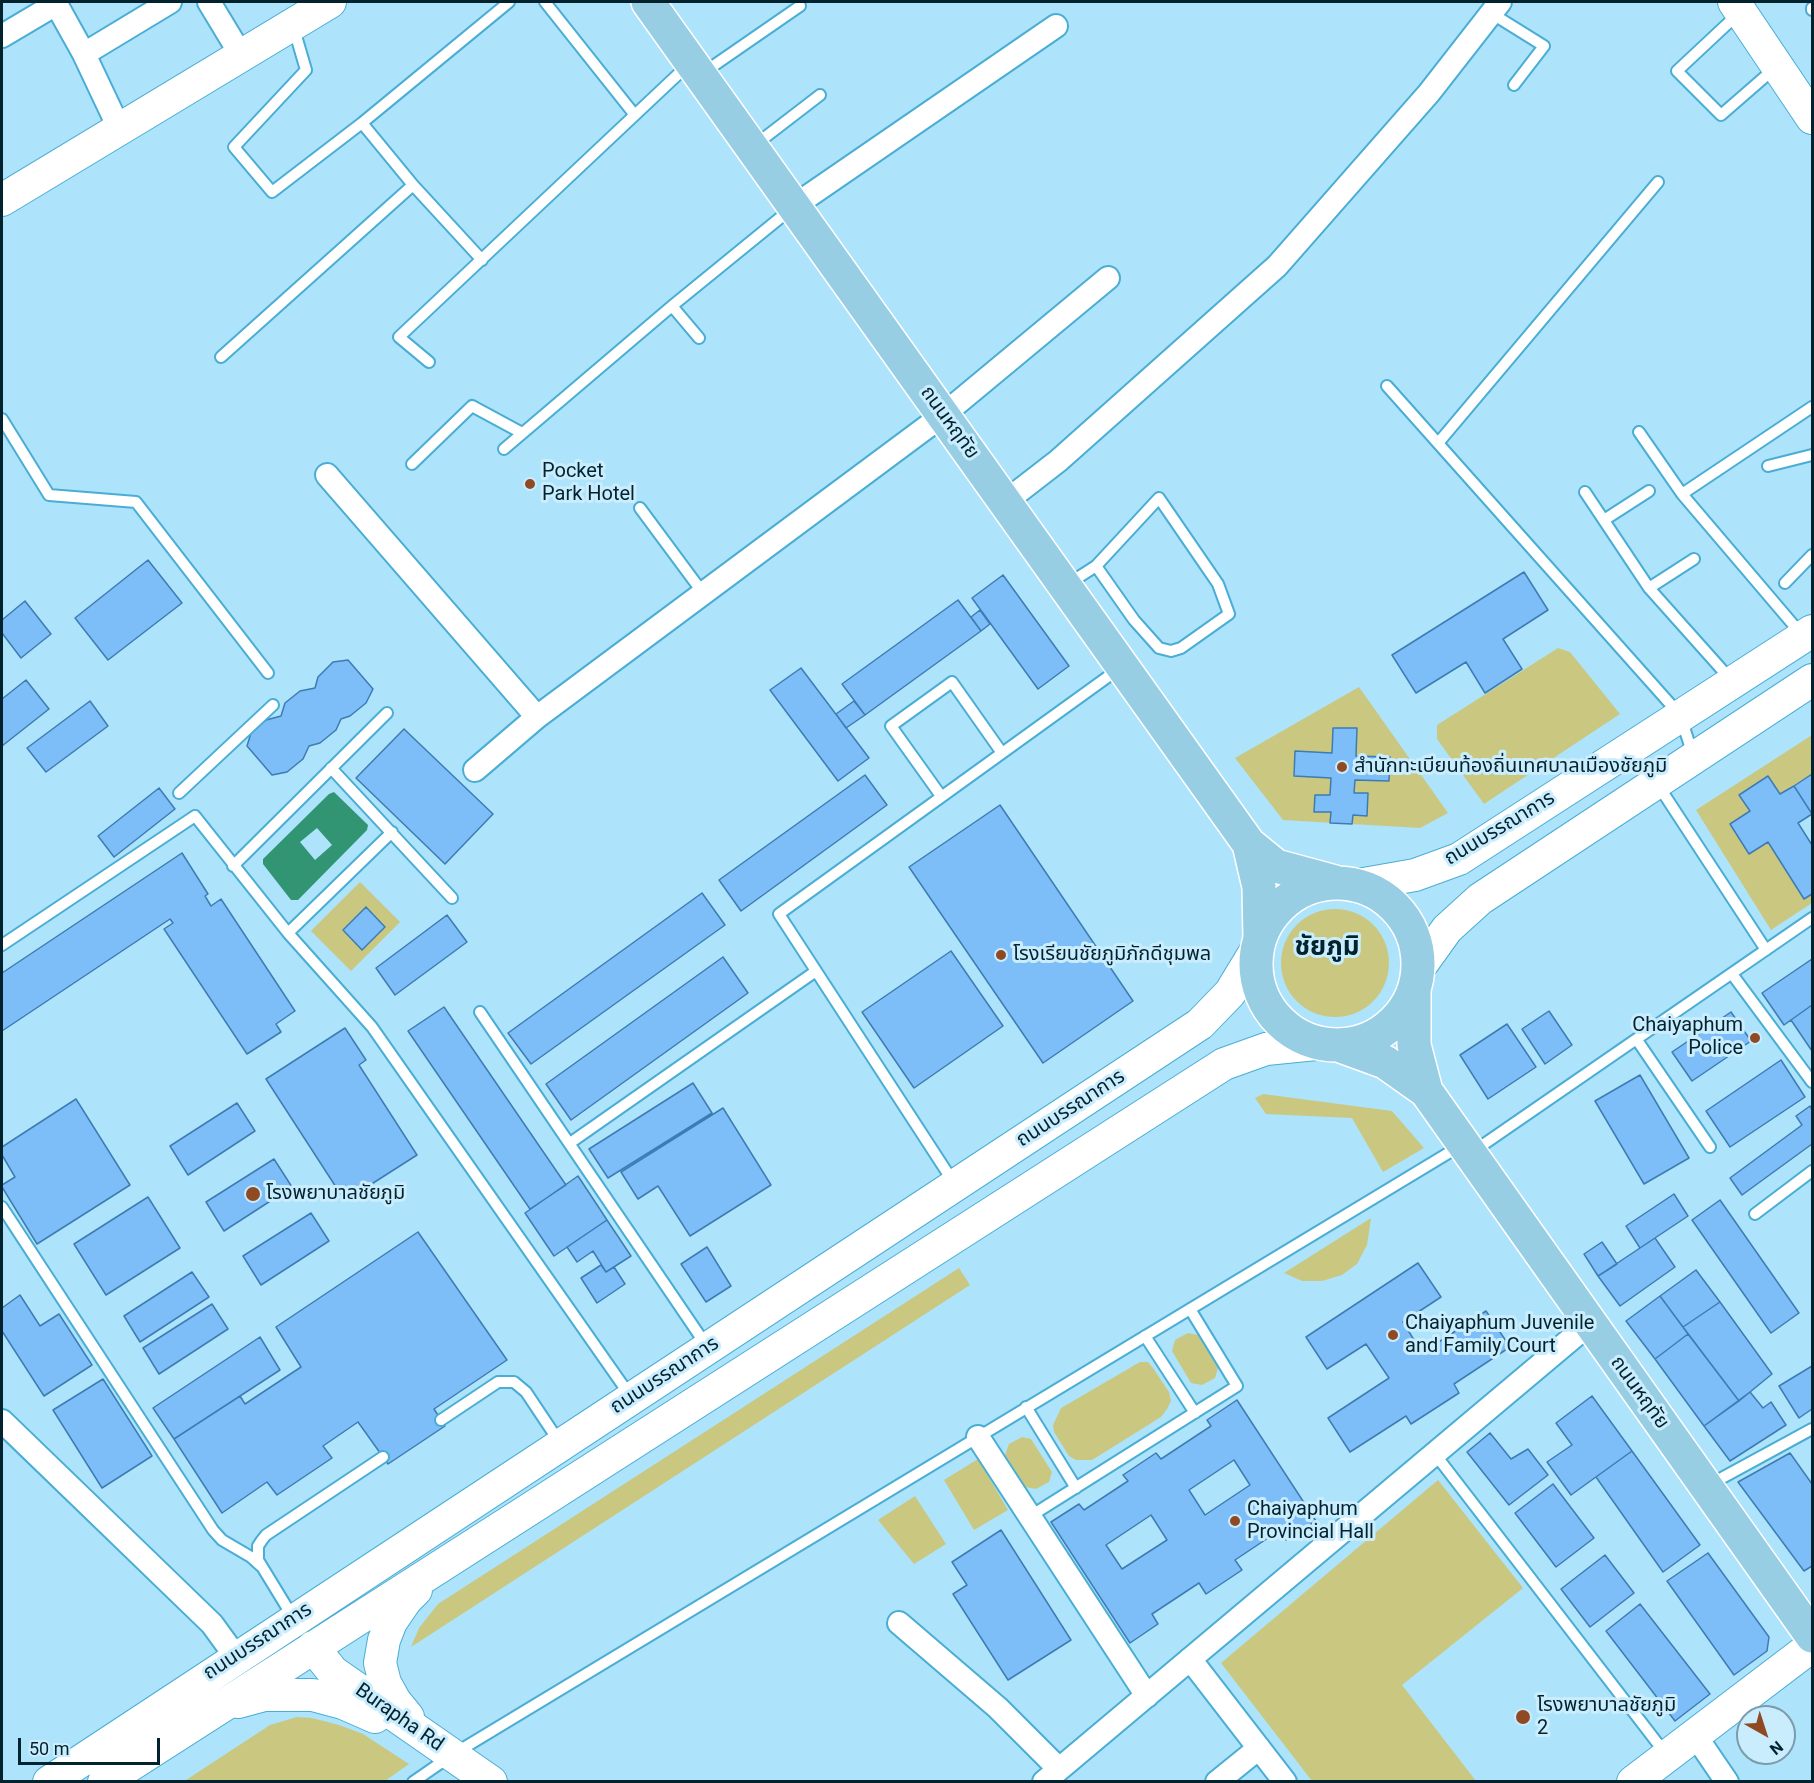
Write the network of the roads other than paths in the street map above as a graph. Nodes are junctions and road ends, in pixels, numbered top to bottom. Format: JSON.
{"nodes":[{"id":1,"x":170,"y":2,"type":"edge"},
{"id":2,"x":209,"y":2,"type":"edge"},
{"id":3,"x":330,"y":2,"type":"edge"},
{"id":4,"x":509,"y":2,"type":"edge"},
{"id":5,"x":545,"y":2,"type":"edge"},
{"id":6,"x":648,"y":2,"type":"edge"},
{"id":7,"x":55,"y":3,"type":"edge"},
{"id":8,"x":800,"y":6,"type":"dead end"},
{"id":9,"x":1738,"y":6,"type":"edge"},
{"id":10,"x":1496,"y":7,"type":"edge"},
{"id":11,"x":292,"y":24,"type":"junction"},
{"id":12,"x":1056,"y":26,"type":"dead end"},
{"id":13,"x":2,"y":36,"type":"edge"},
{"id":14,"x":84,"y":54,"type":"junction"},
{"id":15,"x":241,"y":55,"type":"junction"},
{"id":16,"x":1778,"y":65,"type":"junction"},
{"id":17,"x":696,"y":68,"type":"junction"},
{"id":18,"x":1514,"y":85,"type":"dead end"},
{"id":19,"x":820,"y":96,"type":"dead end"},
{"id":20,"x":634,"y":114,"type":"junction"},
{"id":21,"x":1812,"y":118,"type":"edge"},
{"id":22,"x":362,"y":123,"type":"junction"},
{"id":23,"x":119,"y":128,"type":"junction"},
{"id":24,"x":752,"y":147,"type":"junction"},
{"id":25,"x":1658,"y":182,"type":"dead end"},
{"id":26,"x":414,"y":185,"type":"junction"},
{"id":27,"x":2,"y":200,"type":"edge"},
{"id":28,"x":794,"y":206,"type":"junction"},
{"id":29,"x":482,"y":260,"type":"junction"},
{"id":30,"x":1108,"y":278,"type":"dead end"},
{"id":31,"x":672,"y":306,"type":"junction"},
{"id":32,"x":699,"y":338,"type":"dead end"},
{"id":33,"x":221,"y":357,"type":"dead end"},
{"id":34,"x":429,"y":362,"type":"dead end"},
{"id":35,"x":1387,"y":386,"type":"dead end"},
{"id":36,"x":1812,"y":407,"type":"edge"},
{"id":37,"x":943,"y":415,"type":"junction"},
{"id":38,"x":2,"y":419,"type":"edge"},
{"id":39,"x":1640,"y":432,"type":"dead end"},
{"id":40,"x":522,"y":433,"type":"junction"},
{"id":41,"x":1439,"y":442,"type":"junction"},
{"id":42,"x":504,"y":449,"type":"dead end"},
{"id":43,"x":1812,"y":454,"type":"edge"},
{"id":44,"x":412,"y":464,"type":"dead end"},
{"id":45,"x":1768,"y":466,"type":"dead end"},
{"id":46,"x":327,"y":475,"type":"dead end"},
{"id":47,"x":1649,"y":491,"type":"dead end"},
{"id":48,"x":1585,"y":492,"type":"dead end"},
{"id":49,"x":1682,"y":494,"type":"junction"},
{"id":50,"x":1005,"y":502,"type":"junction"},
{"id":51,"x":640,"y":508,"type":"dead end"},
{"id":52,"x":1604,"y":520,"type":"junction"},
{"id":53,"x":1812,"y":555,"type":"edge"},
{"id":54,"x":1694,"y":559,"type":"dead end"},
{"id":55,"x":1096,"y":566,"type":"junction"},
{"id":56,"x":1785,"y":583,"type":"dead end"},
{"id":57,"x":1065,"y":586,"type":"junction"},
{"id":58,"x":1649,"y":588,"type":"junction"},
{"id":59,"x":703,"y":593,"type":"junction"},
{"id":60,"x":1808,"y":634,"type":"edge"},
{"id":61,"x":1123,"y":666,"type":"junction"},
{"id":62,"x":268,"y":673,"type":"dead end"},
{"id":63,"x":1812,"y":680,"type":"edge"},
{"id":64,"x":1733,"y":682,"type":"junction"},
{"id":65,"x":273,"y":705,"type":"dead end"},
{"id":66,"x":387,"y":713,"type":"dead end"},
{"id":67,"x":1680,"y":715,"type":"junction"},
{"id":68,"x":537,"y":717,"type":"junction"},
{"id":69,"x":1002,"y":753,"type":"junction"},
{"id":70,"x":1694,"y":758,"type":"junction"},
{"id":71,"x":331,"y":768,"type":"junction"},
{"id":72,"x":474,"y":770,"type":"dead end"},
{"id":73,"x":1657,"y":783,"type":"junction"},
{"id":74,"x":179,"y":793,"type":"dead end"},
{"id":75,"x":941,"y":796,"type":"junction"},
{"id":76,"x":392,"y":832,"type":"junction"},
{"id":77,"x":1249,"y":844,"type":"junction"},
{"id":78,"x":233,"y":866,"type":"junction"},
{"id":79,"x":1346,"y":884,"type":"junction"},
{"id":80,"x":452,"y":898,"type":"dead end"},
{"id":81,"x":1812,"y":918,"type":"edge"},
{"id":82,"x":288,"y":933,"type":"junction"},
{"id":83,"x":1259,"y":943,"type":"junction"},
{"id":84,"x":2,"y":945,"type":"edge"},
{"id":85,"x":1766,"y":951,"type":"junction"},
{"id":86,"x":816,"y":971,"type":"junction"},
{"id":87,"x":1732,"y":974,"type":"junction"},
{"id":88,"x":1417,"y":980,"type":"junction"},
{"id":89,"x":480,"y":1012,"type":"dead end"},
{"id":90,"x":1637,"y":1040,"type":"junction"},
{"id":91,"x":1328,"y":1045,"type":"junction"},
{"id":92,"x":1812,"y":1082,"type":"edge"},
{"id":93,"x":1426,"y":1091,"type":"junction"},
{"id":94,"x":1031,"y":1135,"type":"junction"},
{"id":95,"x":570,"y":1143,"type":"junction"},
{"id":96,"x":1710,"y":1147,"type":"dead end"},
{"id":97,"x":1466,"y":1149,"type":"junction"},
{"id":98,"x":1812,"y":1171,"type":"edge"},
{"id":99,"x":1055,"y":1173,"type":"junction"},
{"id":100,"x":955,"y":1185,"type":"junction"},
{"id":101,"x":2,"y":1207,"type":"edge"},
{"id":102,"x":1755,"y":1214,"type":"dead end"},
{"id":103,"x":785,"y":1297,"type":"junction"},
{"id":104,"x":1190,"y":1309,"type":"junction"},
{"id":105,"x":1589,"y":1324,"type":"junction"},
{"id":106,"x":808,"y":1331,"type":"junction"},
{"id":107,"x":1145,"y":1335,"type":"junction"},
{"id":108,"x":708,"y":1348,"type":"junction"},
{"id":109,"x":632,"y":1398,"type":"junction"},
{"id":110,"x":1026,"y":1407,"type":"junction"},
{"id":111,"x":1195,"y":1413,"type":"junction"},
{"id":112,"x":441,"y":1419,"type":"dead end"},
{"id":113,"x":2,"y":1421,"type":"edge"},
{"id":114,"x":1812,"y":1429,"type":"edge"},
{"id":115,"x":978,"y":1437,"type":"junction"},
{"id":116,"x":561,"y":1444,"type":"junction"},
{"id":117,"x":1435,"y":1454,"type":"junction"},
{"id":118,"x":383,"y":1458,"type":"dead end"},
{"id":119,"x":1706,"y":1487,"type":"junction"},
{"id":120,"x":1076,"y":1488,"type":"junction"},
{"id":121,"x":481,"y":1497,"type":"junction"},
{"id":122,"x":1029,"y":1517,"type":"junction"},
{"id":123,"x":501,"y":1527,"type":"junction"},
{"id":124,"x":446,"y":1563,"type":"junction"},
{"id":125,"x":261,"y":1566,"type":"junction"},
{"id":126,"x":294,"y":1619,"type":"junction"},
{"id":127,"x":899,"y":1623,"type":"dead end"},
{"id":128,"x":1812,"y":1636,"type":"edge"},
{"id":129,"x":1812,"y":1646,"type":"edge"},
{"id":130,"x":313,"y":1647,"type":"junction"},
{"id":131,"x":236,"y":1657,"type":"junction"},
{"id":132,"x":1190,"y":1659,"type":"junction"},
{"id":133,"x":1147,"y":1695,"type":"junction"},
{"id":134,"x":221,"y":1707,"type":"junction"},
{"id":135,"x":1695,"y":1735,"type":"junction"},
{"id":136,"x":426,"y":1738,"type":"junction"},
{"id":137,"x":1259,"y":1748,"type":"junction"},
{"id":138,"x":452,"y":1755,"type":"junction"},
{"id":139,"x":1668,"y":1755,"type":"junction"},
{"id":140,"x":1051,"y":1775,"type":"edge"},
{"id":141,"x":49,"y":1782,"type":"edge"},
{"id":142,"x":104,"y":1782,"type":"edge"},
{"id":143,"x":413,"y":1782,"type":"edge"},
{"id":144,"x":491,"y":1782,"type":"edge"},
{"id":145,"x":1217,"y":1782,"type":"edge"},
{"id":146,"x":1285,"y":1782,"type":"edge"},
{"id":147,"x":1633,"y":1782,"type":"edge"},
{"id":148,"x":1727,"y":1782,"type":"edge"}],
"edges":[{"from":1,"to":14,"type":"street"},
{"from":2,"to":15,"type":"street"},
{"from":3,"to":11,"type":"street"},
{"from":4,"to":22,"type":"lane"},
{"from":5,"to":20,"type":"lane"},
{"from":6,"to":17,"type":"main road","name":"ถนนหฤทัย"},
{"from":7,"to":13,"type":"street"},
{"from":7,"to":14,"type":"street"},
{"from":8,"to":17,"type":"lane"},
{"from":9,"to":16,"type":"street"},
{"from":9,"to":16,"type":"lane"},
{"from":10,"to":18,"type":"lane"},
{"from":10,"to":50,"type":"street"},
{"from":11,"to":15,"type":"street"},
{"from":11,"to":22,"type":"lane"},
{"from":12,"to":28,"type":"street"},
{"from":14,"to":23,"type":"street"},
{"from":15,"to":23,"type":"street"},
{"from":16,"to":21,"type":"street"},
{"from":17,"to":20,"type":"lane"},
{"from":17,"to":24,"type":"main road","name":"ถนนหฤทัย"},
{"from":19,"to":24,"type":"lane"},
{"from":20,"to":29,"type":"lane"},
{"from":22,"to":26,"type":"lane"},
{"from":23,"to":27,"type":"street"},
{"from":24,"to":28,"type":"main road","name":"ถนนหฤทัย"},
{"from":25,"to":41,"type":"lane"},
{"from":26,"to":29,"type":"lane"},
{"from":26,"to":33,"type":"lane"},
{"from":28,"to":31,"type":"lane"},
{"from":28,"to":37,"type":"main road","name":"ถนนหฤทัย"},
{"from":29,"to":34,"type":"lane"},
{"from":30,"to":37,"type":"street"},
{"from":31,"to":32,"type":"lane"},
{"from":31,"to":40,"type":"lane"},
{"from":35,"to":41,"type":"lane"},
{"from":36,"to":49,"type":"lane"},
{"from":37,"to":50,"type":"main road","name":"ถนนหฤทัย"},
{"from":37,"to":59,"type":"street"},
{"from":38,"to":62,"type":"lane"},
{"from":39,"to":49,"type":"lane"},
{"from":40,"to":42,"type":"lane"},
{"from":40,"to":44,"type":"lane"},
{"from":41,"to":67,"type":"lane"},
{"from":43,"to":45,"type":"lane"},
{"from":46,"to":68,"type":"street"},
{"from":47,"to":52,"type":"lane"},
{"from":48,"to":52,"type":"lane"},
{"from":49,"to":60,"type":"lane"},
{"from":50,"to":57,"type":"main road","name":"ถนนหฤทัย"},
{"from":51,"to":59,"type":"lane"},
{"from":52,"to":58,"type":"lane"},
{"from":53,"to":56,"type":"lane"},
{"from":54,"to":58,"type":"lane"},
{"from":55,"to":55,"type":"lane"},
{"from":55,"to":57,"type":"lane"},
{"from":57,"to":61,"type":"main road","name":"ถนนหฤทัย"},
{"from":58,"to":64,"type":"lane"},
{"from":59,"to":68,"type":"street"},
{"from":60,"to":64,"type":"street","name":"ถนนบรรณาการ"},
{"from":61,"to":69,"type":"lane"},
{"from":61,"to":77,"type":"main road","name":"ถนนหฤทัย"},
{"from":63,"to":70,"type":"street"},
{"from":64,"to":67,"type":"street","name":"ถนนบรรณาการ"},
{"from":65,"to":74,"type":"lane"},
{"from":66,"to":71,"type":"lane"},
{"from":67,"to":70,"type":"lane"},
{"from":67,"to":79,"type":"street","name":"ถนนบรรณาการ"},
{"from":68,"to":72,"type":"street"},
{"from":69,"to":75,"type":"lane"},
{"from":69,"to":75,"type":"lane"},
{"from":70,"to":73,"type":"street"},
{"from":71,"to":76,"type":"lane"},
{"from":71,"to":78,"type":"lane"},
{"from":73,"to":85,"type":"lane"},
{"from":73,"to":88,"type":"street"},
{"from":75,"to":86,"type":"lane"},
{"from":76,"to":80,"type":"lane"},
{"from":76,"to":82,"type":"lane"},
{"from":77,"to":79,"type":"main road","name":"ถนนหฤทัย"},
{"from":77,"to":83,"type":"main road","name":"ถนนหฤทัย"},
{"from":78,"to":82,"type":"lane"},
{"from":78,"to":84,"type":"lane"},
{"from":79,"to":83,"type":"main road"},
{"from":79,"to":88,"type":"main road"},
{"from":81,"to":85,"type":"lane"},
{"from":82,"to":109,"type":"lane"},
{"from":83,"to":91,"type":"main road"},
{"from":83,"to":94,"type":"street","name":"ถนนบรรณาการ"},
{"from":85,"to":87,"type":"lane"},
{"from":86,"to":95,"type":"lane"},
{"from":86,"to":100,"type":"lane"},
{"from":87,"to":90,"type":"lane"},
{"from":87,"to":92,"type":"lane"},
{"from":88,"to":91,"type":"main road"},
{"from":88,"to":93,"type":"main road","name":"ถนนหฤทัย"},
{"from":89,"to":95,"type":"lane"},
{"from":90,"to":96,"type":"lane"},
{"from":90,"to":97,"type":"lane"},
{"from":91,"to":93,"type":"main road","name":"ถนนหฤทัย"},
{"from":91,"to":99,"type":"street","name":"ถนนบรรณาการ"},
{"from":93,"to":97,"type":"main road","name":"ถนนหฤทัย"},
{"from":94,"to":99,"type":"street"},
{"from":94,"to":100,"type":"street","name":"ถนนบรรณาการ"},
{"from":95,"to":108,"type":"lane"},
{"from":97,"to":104,"type":"lane"},
{"from":97,"to":105,"type":"main road","name":"ถนนหฤทัย"},
{"from":98,"to":102,"type":"lane"},
{"from":99,"to":106,"type":"street","name":"ถนนบรรณาการ"},
{"from":100,"to":103,"type":"street","name":"ถนนบรรณาการ"},
{"from":101,"to":125,"type":"lane"},
{"from":103,"to":106,"type":"street"},
{"from":103,"to":108,"type":"street","name":"ถนนบรรณาการ"},
{"from":104,"to":107,"type":"lane"},
{"from":104,"to":111,"type":"lane"},
{"from":105,"to":117,"type":"street"},
{"from":105,"to":119,"type":"main road","name":"ถนนหฤทัย"},
{"from":106,"to":123,"type":"street","name":"ถนนบรรณาการ"},
{"from":107,"to":110,"type":"lane"},
{"from":107,"to":111,"type":"lane"},
{"from":108,"to":109,"type":"street","name":"ถนนบรรณาการ"},
{"from":109,"to":116,"type":"street","name":"ถนนบรรณาการ"},
{"from":110,"to":115,"type":"lane"},
{"from":110,"to":120,"type":"lane"},
{"from":111,"to":120,"type":"lane"},
{"from":112,"to":116,"type":"lane"},
{"from":113,"to":131,"type":"street"},
{"from":114,"to":119,"type":"lane"},
{"from":115,"to":122,"type":"street"},
{"from":115,"to":138,"type":"lane"},
{"from":116,"to":121,"type":"street","name":"ถนนบรรณาการ"},
{"from":117,"to":132,"type":"street"},
{"from":117,"to":139,"type":"lane"},
{"from":118,"to":125,"type":"lane"},
{"from":119,"to":128,"type":"main road","name":"ถนนหฤทัย"},
{"from":120,"to":122,"type":"lane"},
{"from":121,"to":123,"type":"street"},
{"from":121,"to":126,"type":"street","name":"ถนนบรรณาการ"},
{"from":122,"to":133,"type":"street"},
{"from":123,"to":124,"type":"street","name":"ถนนบรรณาการ"},
{"from":124,"to":130,"type":"street","name":"ถนนบรรณาการ"},
{"from":124,"to":136,"type":"street"},
{"from":125,"to":126,"type":"lane"},
{"from":126,"to":130,"type":"street"},
{"from":126,"to":131,"type":"street","name":"ถนนบรรณาการ"},
{"from":127,"to":140,"type":"street"},
{"from":129,"to":135,"type":"street"},
{"from":130,"to":134,"type":"street","name":"ถนนบรรณาการ"},
{"from":130,"to":136,"type":"street","name":"Burapha Rd"},
{"from":131,"to":141,"type":"street","name":"ถนนบรรณาการ"},
{"from":132,"to":133,"type":"street"},
{"from":132,"to":137,"type":"street"},
{"from":133,"to":140,"type":"street"},
{"from":134,"to":136,"type":"street"},
{"from":134,"to":142,"type":"street","name":"ถนนบรรณาการ"},
{"from":135,"to":139,"type":"street"},
{"from":135,"to":148,"type":"street"},
{"from":136,"to":138,"type":"street","name":"Burapha Rd"},
{"from":137,"to":145,"type":"street"},
{"from":137,"to":146,"type":"street"},
{"from":138,"to":143,"type":"lane"},
{"from":138,"to":144,"type":"street","name":"Burapha Rd"},
{"from":139,"to":147,"type":"street"}]}
